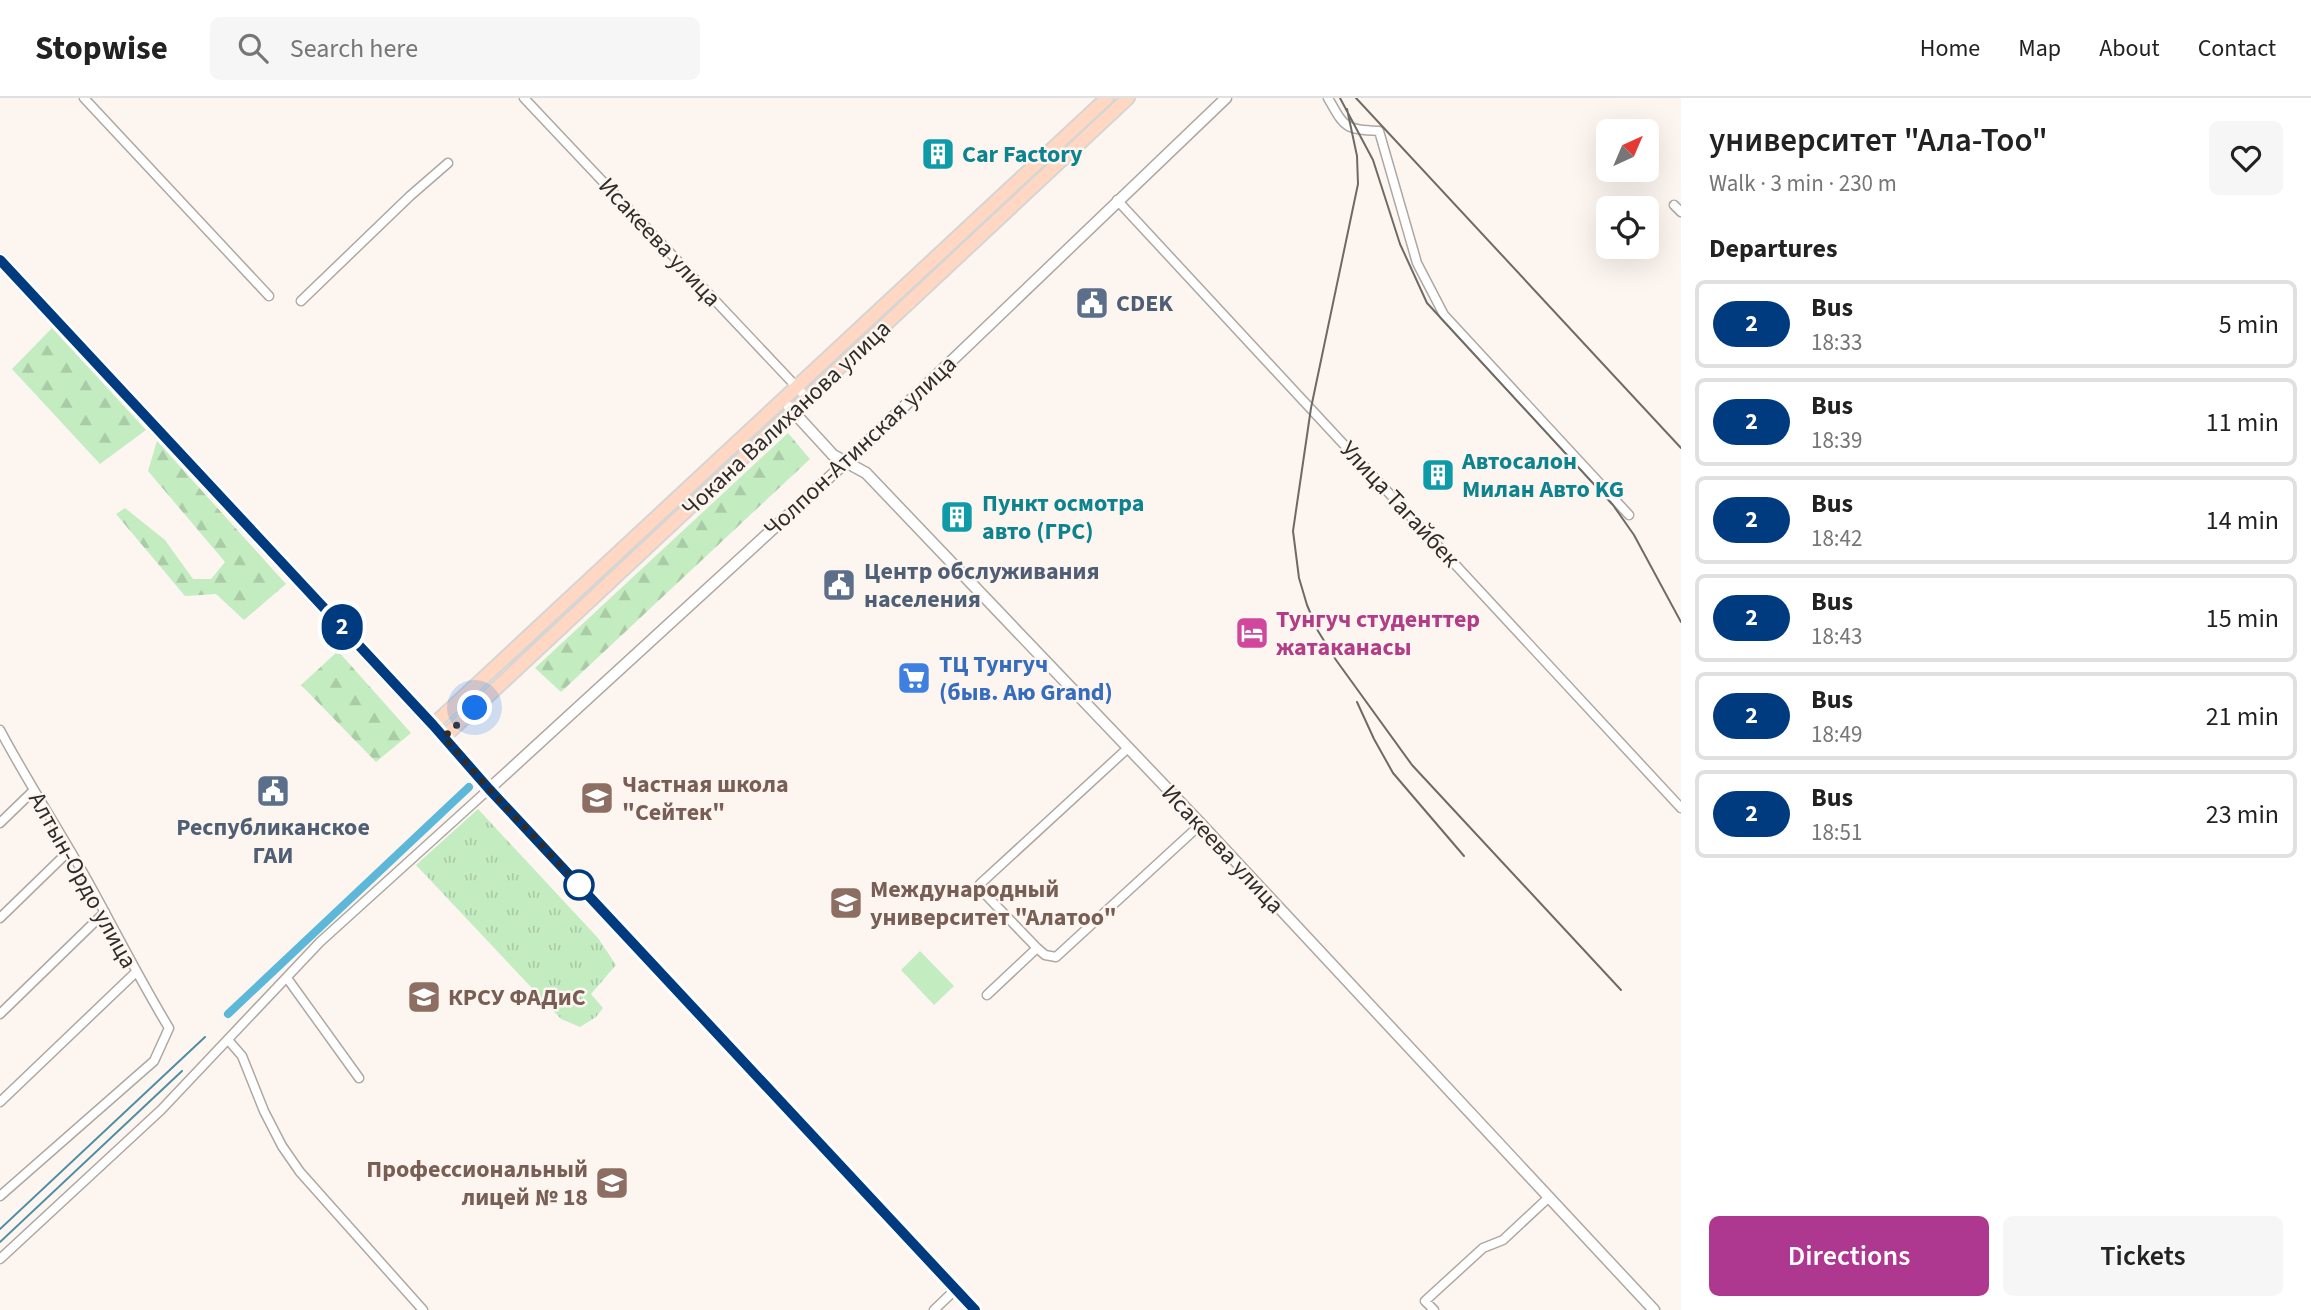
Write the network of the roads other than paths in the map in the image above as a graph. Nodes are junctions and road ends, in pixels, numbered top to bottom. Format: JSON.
{"nodes":[{"id":1,"x":84,"y":98,"type":"edge"},
{"id":2,"x":524,"y":98,"type":"edge"},
{"id":3,"x":1107,"y":98,"type":"edge"},
{"id":4,"x":1128,"y":98,"type":"edge"},
{"id":5,"x":1226,"y":98,"type":"edge"},
{"id":6,"x":1328,"y":98,"type":"edge"},
{"id":7,"x":448,"y":163,"type":"dead end"},
{"id":8,"x":1117,"y":201,"type":"junction"},
{"id":9,"x":1674,"y":205,"type":"dead end"},
{"id":10,"x":1681,"y":212,"type":"edge"},
{"id":11,"x":954,"y":239,"type":"junction"},
{"id":12,"x":965,"y":251,"type":"junction"},
{"id":13,"x":0,"y":260,"type":"edge"},
{"id":14,"x":269,"y":296,"type":"dead end"},
{"id":15,"x":301,"y":301,"type":"dead end"},
{"id":16,"x":796,"y":387,"type":"junction"},
{"id":17,"x":807,"y":398,"type":"junction"},
{"id":18,"x":782,"y":400,"type":"junction"},
{"id":19,"x":793,"y":412,"type":"junction"},
{"id":20,"x":846,"y":462,"type":"junction"},
{"id":21,"x":1629,"y":515,"type":"dead end"},
{"id":22,"x":633,"y":541,"type":"junction"},
{"id":23,"x":643,"y":551,"type":"junction"},
{"id":24,"x":433,"y":725,"type":"junction"},
{"id":25,"x":0,"y":730,"type":"edge"},
{"id":26,"x":444,"y":737,"type":"junction"},
{"id":27,"x":1128,"y":748,"type":"junction"},
{"id":28,"x":489,"y":789,"type":"junction"},
{"id":29,"x":33,"y":791,"type":"junction"},
{"id":30,"x":1681,"y":808,"type":"edge"},
{"id":31,"x":0,"y":823,"type":"edge"},
{"id":32,"x":1201,"y":824,"type":"junction"},
{"id":33,"x":70,"y":850,"type":"junction"},
{"id":34,"x":105,"y":912,"type":"junction"},
{"id":35,"x":0,"y":918,"type":"edge"},
{"id":36,"x":1037,"y":948,"type":"junction"},
{"id":37,"x":135,"y":973,"type":"junction"},
{"id":38,"x":287,"y":978,"type":"junction"},
{"id":39,"x":987,"y":995,"type":"dead end"},
{"id":40,"x":0,"y":1014,"type":"edge"},
{"id":41,"x":226,"y":1044,"type":"junction"},
{"id":42,"x":359,"y":1078,"type":"dead end"},
{"id":43,"x":0,"y":1102,"type":"edge"},
{"id":44,"x":0,"y":1196,"type":"edge"},
{"id":45,"x":1548,"y":1198,"type":"junction"},
{"id":46,"x":0,"y":1259,"type":"edge"},
{"id":47,"x":956,"y":1289,"type":"junction"},
{"id":48,"x":423,"y":1310,"type":"edge"},
{"id":49,"x":934,"y":1310,"type":"edge"},
{"id":50,"x":975,"y":1310,"type":"edge"},
{"id":51,"x":1434,"y":1310,"type":"edge"},
{"id":52,"x":1654,"y":1310,"type":"edge"}],
"edges":[{"from":1,"to":14,"type":"street"},
{"from":2,"to":16,"type":"street","name":"Исакеева улица"},
{"from":3,"to":11,"type":"main road","name":"Чокана Валиханова улица"},
{"from":4,"to":12,"type":"main road","name":"Чокана Валиханова улица"},
{"from":5,"to":8,"type":"street","name":"Чолпон-Атинская улица"},
{"from":6,"to":21,"type":"street"},
{"from":7,"to":15,"type":"street"},
{"from":8,"to":20,"type":"street","name":"Чолпон-Атинская улица"},
{"from":8,"to":30,"type":"street","name":"Улица Тагайбек"},
{"from":9,"to":10,"type":"street"},
{"from":11,"to":12,"type":"main road"},
{"from":11,"to":16,"type":"main road","name":"Чокана Валиханова улица"},
{"from":12,"to":17,"type":"main road","name":"Чокана Валиханова улица"},
{"from":13,"to":24,"type":"main road"},
{"from":16,"to":17,"type":"street","name":"Исакеева улица"},
{"from":16,"to":18,"type":"main road","name":"Чокана Валиханова улица"},
{"from":17,"to":19,"type":"main road","name":"Чокана Валиханова улица"},
{"from":18,"to":19,"type":"street","name":"Исакеева улица"},
{"from":18,"to":22,"type":"main road","name":"Чокана Валиханова улица"},
{"from":19,"to":20,"type":"street","name":"Исакеева улица"},
{"from":19,"to":23,"type":"main road","name":"Чокана Валиханова улица"},
{"from":20,"to":27,"type":"street","name":"Исакеева улица"},
{"from":20,"to":28,"type":"street","name":"Чолпон-Атинская улица"},
{"from":22,"to":23,"type":"main road"},
{"from":22,"to":24,"type":"main road","name":"Чокана Валиханова улица"},
{"from":23,"to":26,"type":"main road","name":"Чокана Валиханова улица"},
{"from":24,"to":26,"type":"main road"},
{"from":25,"to":29,"type":"street","name":"Алтын-Ордо улица"},
{"from":26,"to":28,"type":"main road"},
{"from":27,"to":32,"type":"street","name":"Исакеева улица"},
{"from":27,"to":36,"type":"street"},
{"from":28,"to":38,"type":"street"},
{"from":28,"to":47,"type":"main road"},
{"from":29,"to":31,"type":"street"},
{"from":29,"to":33,"type":"street","name":"Алтын-Ордо улица"},
{"from":32,"to":36,"type":"street"},
{"from":32,"to":45,"type":"street","name":"Исакеева улица"},
{"from":33,"to":34,"type":"street","name":"Алтын-Ордо улица"},
{"from":33,"to":35,"type":"street"},
{"from":34,"to":37,"type":"street","name":"Алтын-Ордо улица"},
{"from":34,"to":40,"type":"street"},
{"from":36,"to":39,"type":"street"},
{"from":37,"to":43,"type":"street"},
{"from":37,"to":44,"type":"street","name":"Алтын-Ордо улица"},
{"from":38,"to":41,"type":"street"},
{"from":38,"to":42,"type":"street"},
{"from":41,"to":46,"type":"street"},
{"from":41,"to":48,"type":"street"},
{"from":45,"to":51,"type":"street"},
{"from":45,"to":52,"type":"street","name":"Исакеева улица"},
{"from":47,"to":49,"type":"street"},
{"from":47,"to":50,"type":"main road"}]}
